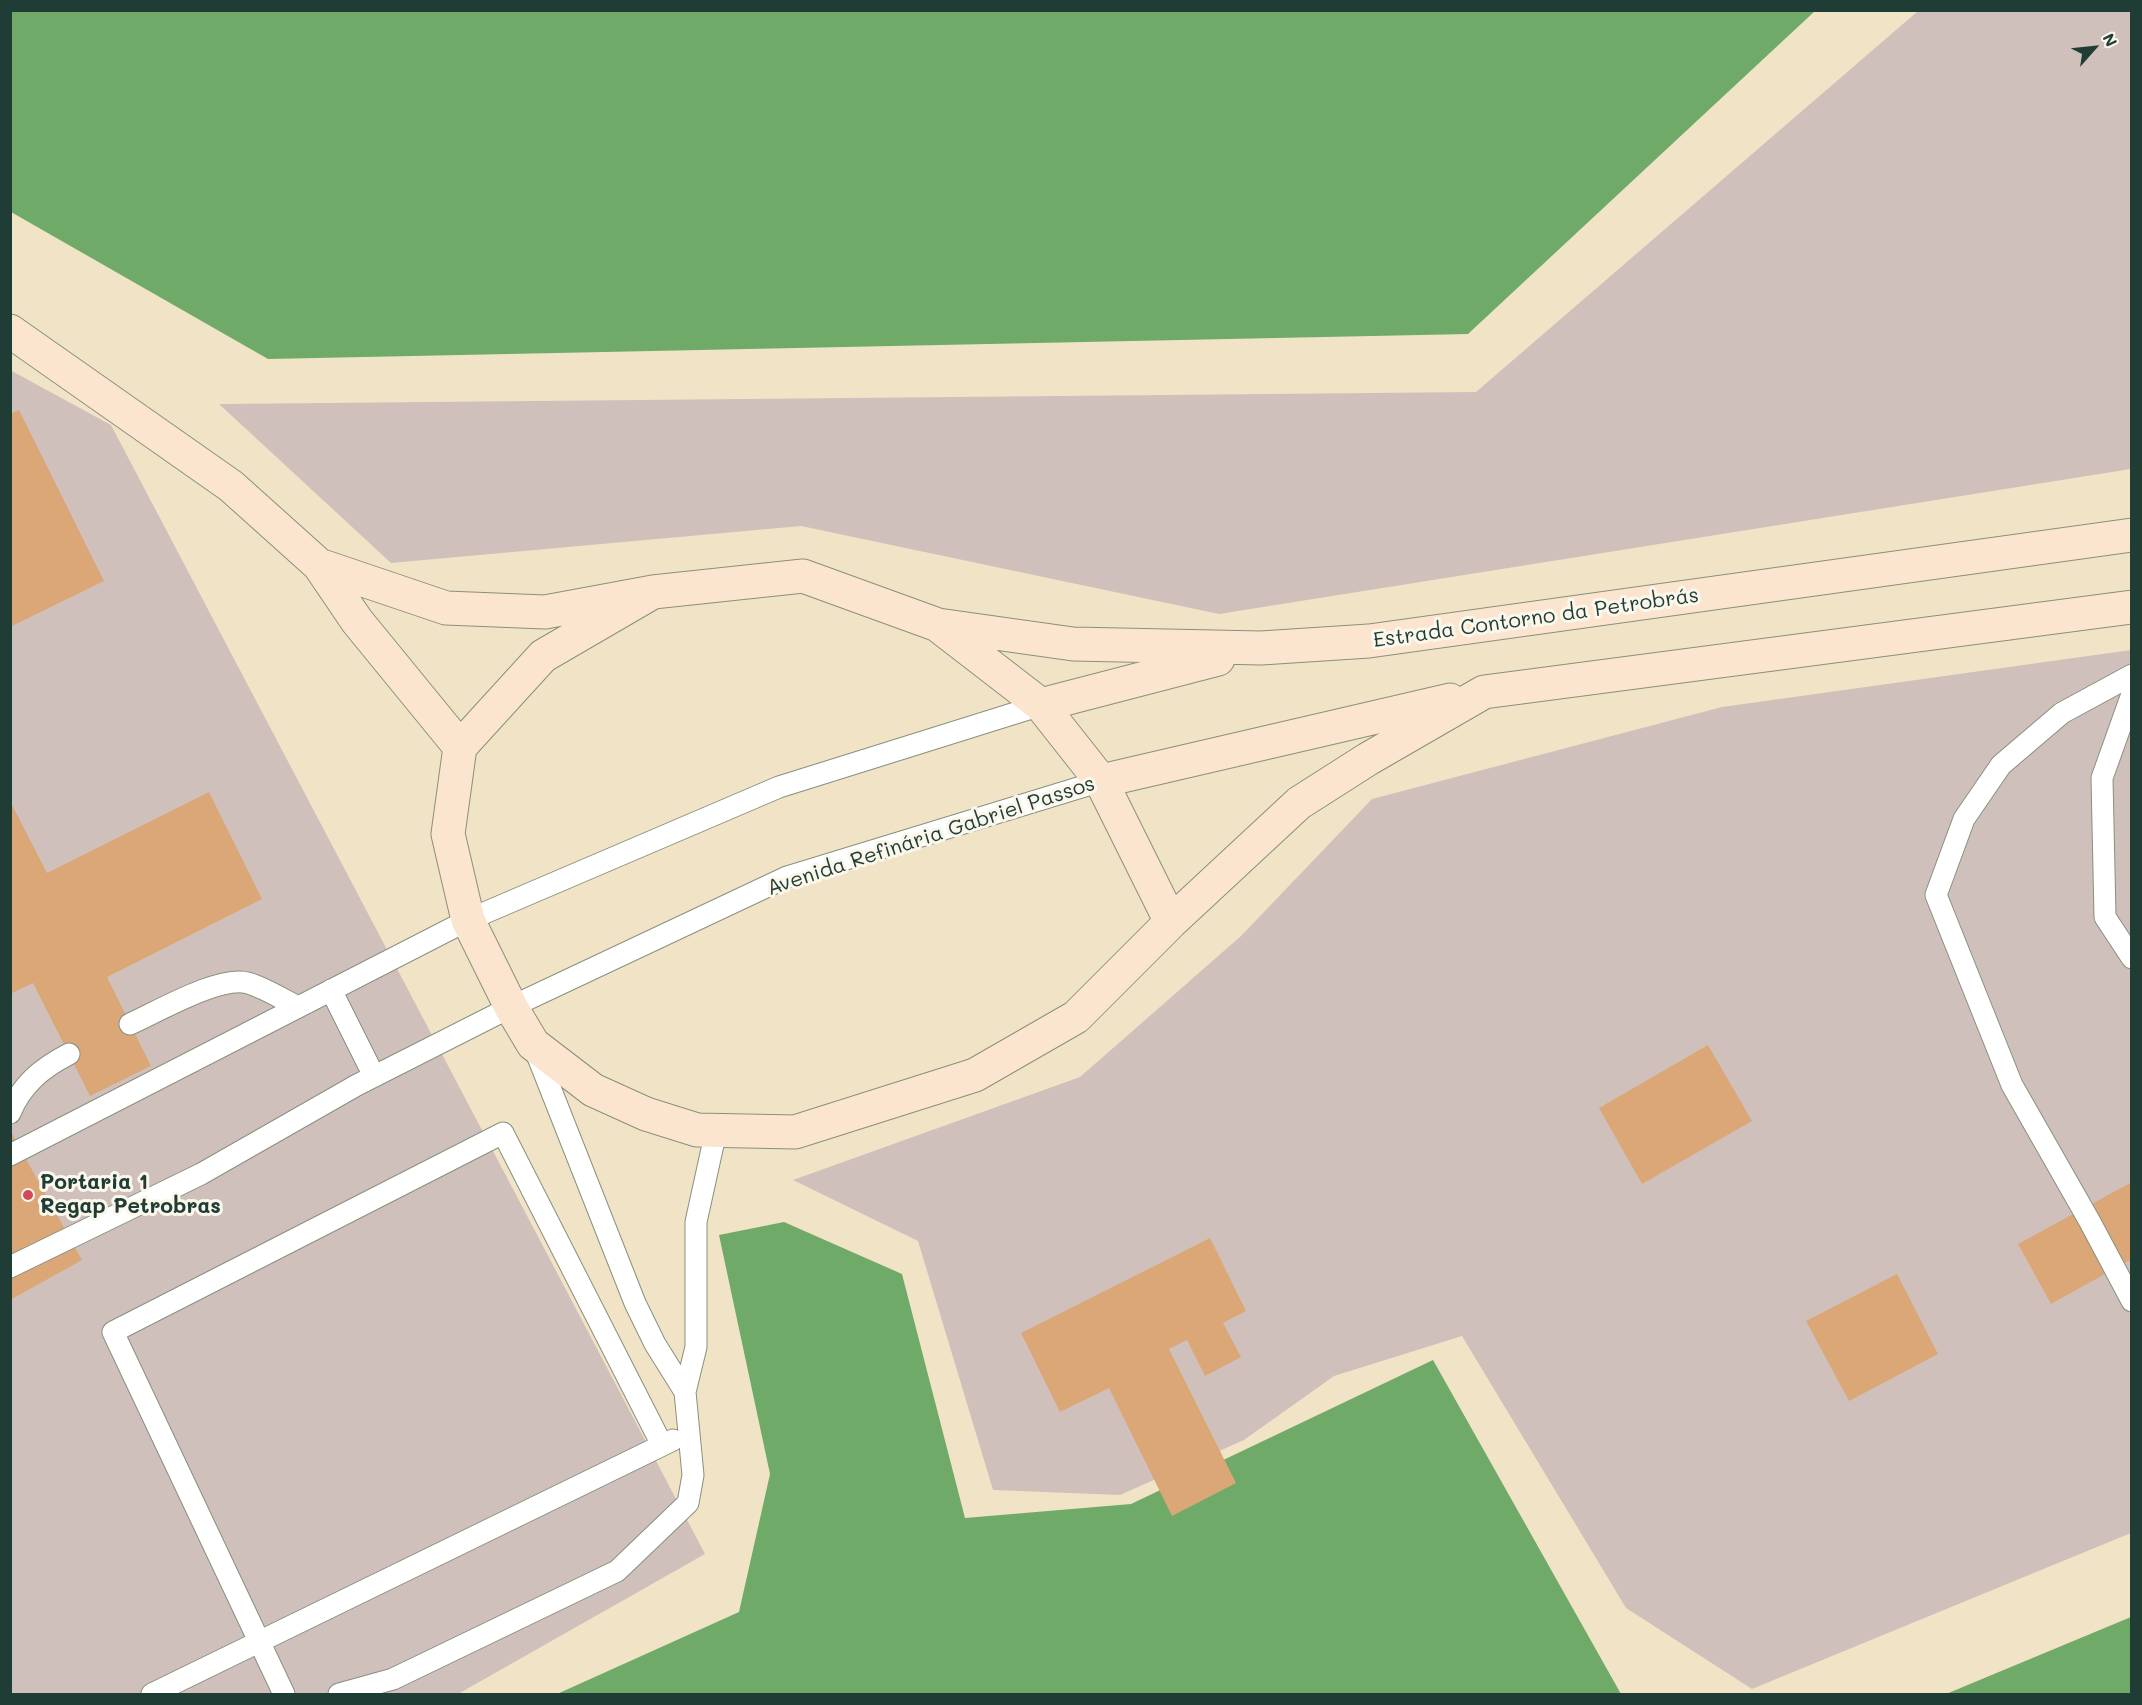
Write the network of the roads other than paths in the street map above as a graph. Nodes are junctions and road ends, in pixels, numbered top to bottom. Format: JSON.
{"nodes":[{"id":1,"x":10,"y":331,"type":"edge"},
{"id":2,"x":2128,"y":530,"type":"edge"},
{"id":3,"x":319,"y":565,"type":"junction"},
{"id":4,"x":653,"y":592,"type":"junction"},
{"id":5,"x":2132,"y":608,"type":"edge"},
{"id":6,"x":938,"y":625,"type":"junction"},
{"id":7,"x":1261,"y":648,"type":"junction"},
{"id":8,"x":2132,"y":675,"type":"edge"},
{"id":9,"x":1484,"y":692,"type":"junction"},
{"id":10,"x":2132,"y":694,"type":"edge"},
{"id":11,"x":1041,"y":705,"type":"junction"},
{"id":12,"x":460,"y":747,"type":"junction"},
{"id":13,"x":1101,"y":781,"type":"junction"},
{"id":14,"x":468,"y":920,"type":"junction"},
{"id":15,"x":1171,"y":922,"type":"junction"},
{"id":16,"x":2132,"y":958,"type":"edge"},
{"id":17,"x":331,"y":990,"type":"junction"},
{"id":18,"x":298,"y":1007,"type":"junction"},
{"id":19,"x":512,"y":1007,"type":"junction"},
{"id":20,"x":130,"y":1024,"type":"dead end"},
{"id":21,"x":532,"y":1044,"type":"junction"},
{"id":22,"x":69,"y":1054,"type":"dead end"},
{"id":23,"x":374,"y":1076,"type":"junction"},
{"id":24,"x":10,"y":1113,"type":"edge"},
{"id":25,"x":716,"y":1131,"type":"junction"},
{"id":26,"x":10,"y":1155,"type":"edge"},
{"id":27,"x":10,"y":1267,"type":"edge"},
{"id":28,"x":2132,"y":1301,"type":"edge"},
{"id":29,"x":685,"y":1392,"type":"junction"},
{"id":30,"x":690,"y":1431,"type":"junction"},
{"id":31,"x":662,"y":1445,"type":"junction"},
{"id":32,"x":260,"y":1642,"type":"junction"},
{"id":33,"x":152,"y":1695,"type":"edge"},
{"id":34,"x":284,"y":1695,"type":"edge"},
{"id":35,"x":339,"y":1695,"type":"edge"}],
"edges":[{"from":1,"to":3,"type":"main road","name":"Estrada Contorno da Petrobrás"},
{"from":2,"to":7,"type":"main road","name":"Estrada Contorno da Petrobrás"},
{"from":3,"to":4,"type":"main road","name":"Estrada Contorno da Petrobrás"},
{"from":3,"to":12,"type":"main road","name":"Estrada Contorno da Petrobrás"},
{"from":4,"to":6,"type":"main road","name":"Estrada Contorno da Petrobrás"},
{"from":4,"to":12,"type":"main road","name":"Estrada Contorno da Petrobrás"},
{"from":5,"to":9,"type":"main road"},
{"from":6,"to":7,"type":"main road","name":"Estrada Contorno da Petrobrás"},
{"from":6,"to":11,"type":"main road","name":"Estrada Contorno da Petrobrás"},
{"from":7,"to":11,"type":"main road"},
{"from":8,"to":28,"type":"lane"},
{"from":9,"to":13,"type":"main road","name":"Avenida Refinária Gabriel Passos"},
{"from":9,"to":15,"type":"main road"},
{"from":10,"to":16,"type":"lane"},
{"from":11,"to":13,"type":"main road","name":"Estrada Contorno da Petrobrás"},
{"from":11,"to":14,"type":"lane"},
{"from":12,"to":14,"type":"main road"},
{"from":13,"to":15,"type":"main road","name":"Estrada Contorno da Petrobrás"},
{"from":13,"to":19,"type":"lane","name":"Avenida Refinária Gabriel Passos"},
{"from":14,"to":17,"type":"lane"},
{"from":14,"to":19,"type":"main road"},
{"from":15,"to":25,"type":"main road"},
{"from":17,"to":18,"type":"lane"},
{"from":17,"to":23,"type":"lane"},
{"from":18,"to":20,"type":"lane"},
{"from":18,"to":26,"type":"lane"},
{"from":19,"to":21,"type":"main road"},
{"from":19,"to":23,"type":"lane","name":"Avenida Refinária Gabriel Passos"},
{"from":21,"to":25,"type":"main road"},
{"from":21,"to":29,"type":"lane"},
{"from":22,"to":24,"type":"lane"},
{"from":23,"to":27,"type":"lane","name":"Avenida Refinária Gabriel Passos"},
{"from":25,"to":29,"type":"lane"},
{"from":29,"to":30,"type":"lane"},
{"from":30,"to":31,"type":"lane"},
{"from":30,"to":35,"type":"lane"},
{"from":31,"to":32,"type":"lane"},
{"from":31,"to":32,"type":"lane"},
{"from":32,"to":33,"type":"lane"},
{"from":32,"to":34,"type":"lane"}]}
